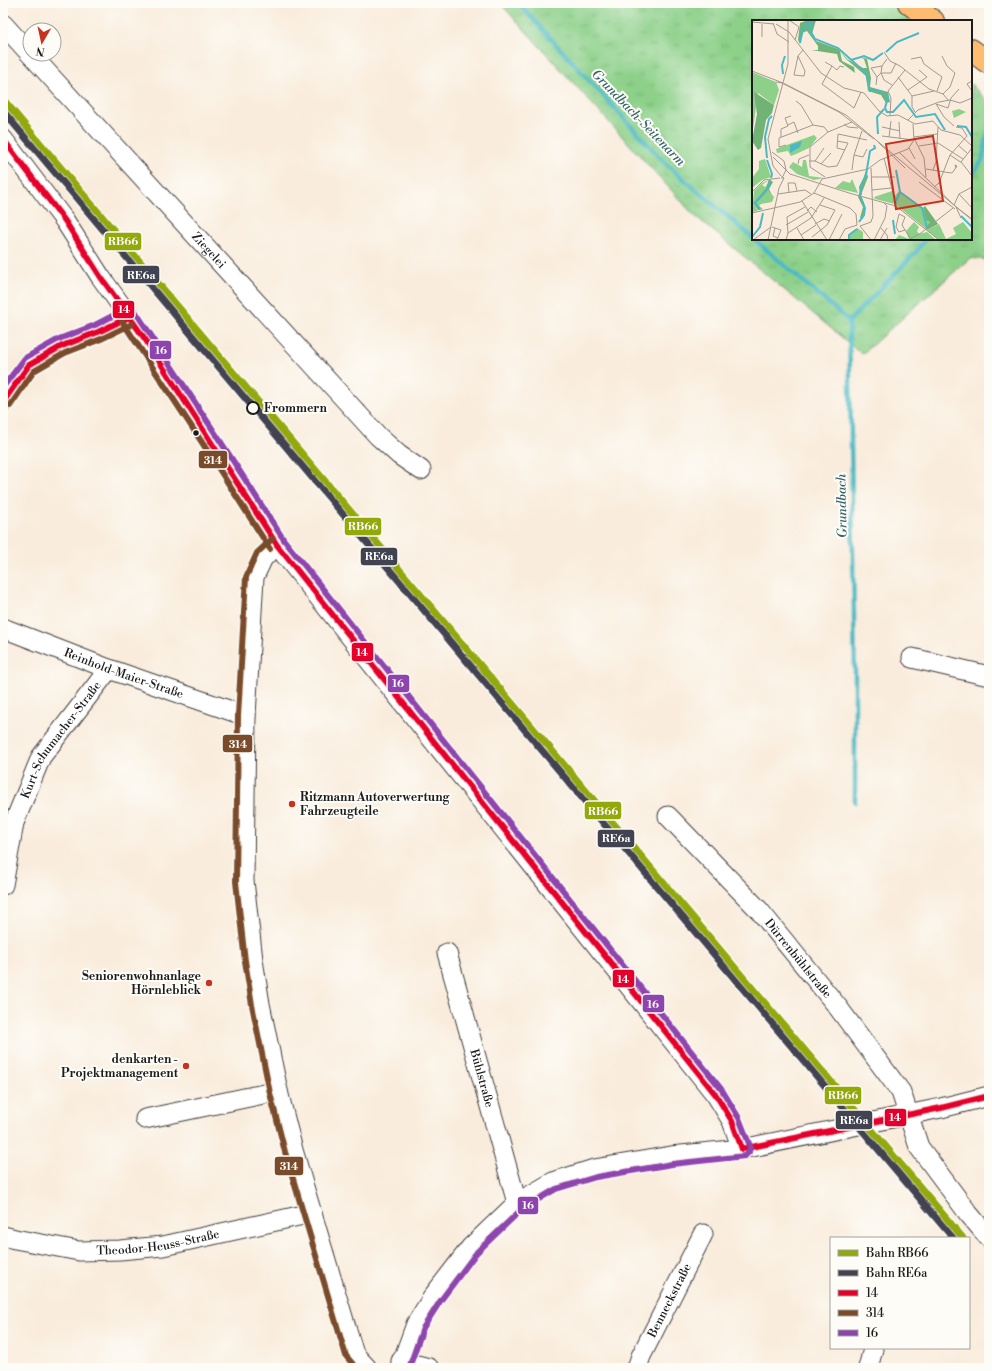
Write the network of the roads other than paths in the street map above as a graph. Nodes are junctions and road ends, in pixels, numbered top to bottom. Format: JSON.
{"nodes":[{"id":1,"x":909,"y":3,"type":"edge"},
{"id":2,"x":932,"y":20,"type":"edge"},
{"id":3,"x":3,"y":24,"type":"edge"},
{"id":4,"x":972,"y":51,"type":"edge"},
{"id":5,"x":989,"y":63,"type":"edge"},
{"id":6,"x":3,"y":139,"type":"edge"},
{"id":7,"x":129,"y":317,"type":"junction"},
{"id":8,"x":3,"y":402,"type":"edge"},
{"id":9,"x":421,"y":470,"type":"dead end"},
{"id":10,"x":277,"y":545,"type":"junction"},
{"id":11,"x":3,"y":628,"type":"edge"},
{"id":12,"x":912,"y":658,"type":"dead end"},
{"id":13,"x":109,"y":669,"type":"junction"},
{"id":14,"x":989,"y":676,"type":"edge"},
{"id":15,"x":246,"y":716,"type":"junction"},
{"id":16,"x":668,"y":816,"type":"dead end"},
{"id":17,"x":3,"y":885,"type":"edge"},
{"id":18,"x":447,"y":953,"type":"dead end"},
{"id":19,"x":278,"y":1092,"type":"junction"},
{"id":20,"x":989,"y":1096,"type":"edge"},
{"id":21,"x":908,"y":1115,"type":"junction"},
{"id":22,"x":145,"y":1119,"type":"dead end"},
{"id":23,"x":742,"y":1149,"type":"junction"},
{"id":24,"x":517,"y":1203,"type":"junction"},
{"id":25,"x":312,"y":1213,"type":"junction"},
{"id":26,"x":703,"y":1234,"type":"dead end"},
{"id":27,"x":3,"y":1236,"type":"edge"},
{"id":28,"x":989,"y":1238,"type":"edge"},
{"id":29,"x":873,"y":1349,"type":"dead end"},
{"id":30,"x":400,"y":1365,"type":"edge"},
{"id":31,"x":367,"y":1368,"type":"edge"},
{"id":32,"x":429,"y":1368,"type":"edge"},
{"id":33,"x":637,"y":1368,"type":"edge"},
{"id":34,"x":868,"y":1368,"type":"edge"}],
"edges":[{"from":1,"to":2,"type":"main road"},
{"from":3,"to":9,"type":"street","name":"Ziegelei"},
{"from":4,"to":5,"type":"main road"},
{"from":6,"to":7,"type":"street"},
{"from":7,"to":8,"type":"street"},
{"from":7,"to":10,"type":"street"},
{"from":10,"to":15,"type":"street"},
{"from":10,"to":23,"type":"street"},
{"from":11,"to":13,"type":"street","name":"Reinhold-Maier-Straße"},
{"from":12,"to":14,"type":"street"},
{"from":13,"to":15,"type":"street","name":"Reinhold-Maier-Straße"},
{"from":13,"to":17,"type":"street","name":"Kurt-Schumacher-Straße"},
{"from":15,"to":19,"type":"street"},
{"from":16,"to":21,"type":"street","name":"Dürrenbühlstraße"},
{"from":18,"to":24,"type":"street","name":"Bühlstraße"},
{"from":19,"to":22,"type":"street"},
{"from":19,"to":25,"type":"street"},
{"from":20,"to":21,"type":"street"},
{"from":21,"to":23,"type":"street"},
{"from":21,"to":28,"type":"street","name":"Dürrenbühlstraße"},
{"from":23,"to":24,"type":"street"},
{"from":24,"to":30,"type":"street"},
{"from":25,"to":27,"type":"street","name":"Theodor-Heuss-Straße"},
{"from":25,"to":31,"type":"street"},
{"from":26,"to":33,"type":"street","name":"Benneckstraße"},
{"from":29,"to":34,"type":"street"},
{"from":30,"to":32,"type":"street"}]}
